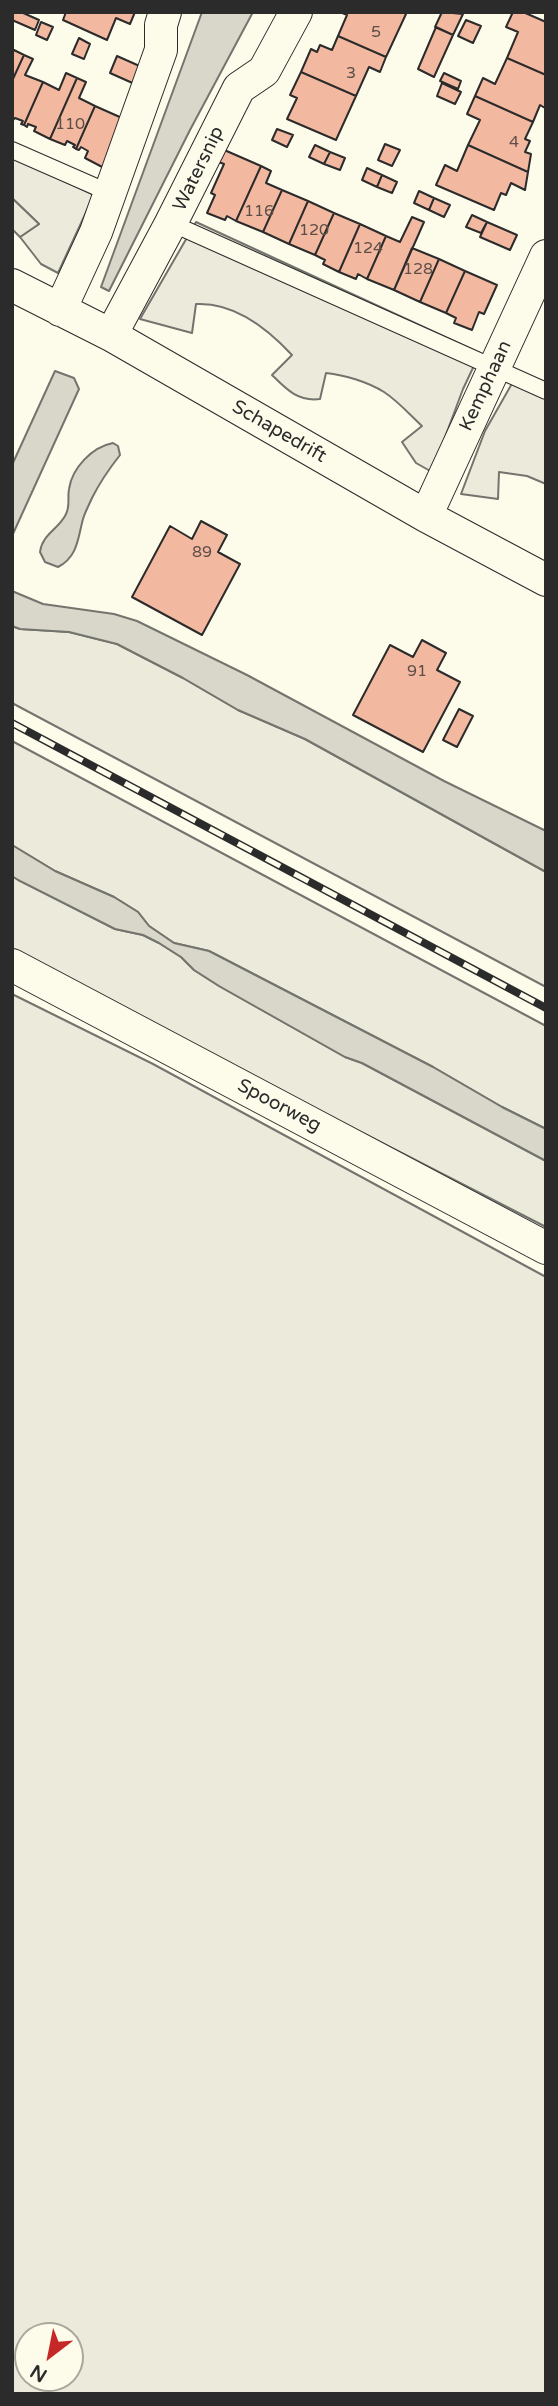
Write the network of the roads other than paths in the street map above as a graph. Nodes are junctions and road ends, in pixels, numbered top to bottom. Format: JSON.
{"nodes":[{"id":1,"x":165,"y":12,"type":"edge"},
{"id":2,"x":296,"y":12,"type":"edge"},
{"id":3,"x":12,"y":150,"type":"edge"},
{"id":4,"x":110,"y":193,"type":"junction"},
{"id":5,"x":172,"y":223,"type":"junction"},
{"id":6,"x":546,"y":256,"type":"edge"},
{"id":7,"x":12,"y":285,"type":"edge"},
{"id":8,"x":60,"y":310,"type":"junction"},
{"id":9,"x":111,"y":335,"type":"junction"},
{"id":10,"x":494,"y":368,"type":"junction"},
{"id":11,"x":546,"y":391,"type":"edge"},
{"id":12,"x":426,"y":516,"type":"junction"},
{"id":13,"x":546,"y":580,"type":"edge"},
{"id":14,"x":12,"y":965,"type":"edge"},
{"id":15,"x":546,"y":1248,"type":"edge"}],
"edges":[{"from":1,"to":4,"type":"street"},
{"from":2,"to":5,"type":"street","name":"Watersnip"},
{"from":3,"to":4,"type":"lane"},
{"from":4,"to":8,"type":"street"},
{"from":5,"to":9,"type":"street","name":"Watersnip"},
{"from":5,"to":10,"type":"lane"},
{"from":6,"to":10,"type":"street","name":"Kemphaan"},
{"from":7,"to":8,"type":"street","name":"Schapedrift"},
{"from":8,"to":9,"type":"street","name":"Schapedrift"},
{"from":9,"to":12,"type":"street","name":"Schapedrift"},
{"from":10,"to":11,"type":"lane"},
{"from":10,"to":12,"type":"street","name":"Kemphaan"},
{"from":12,"to":13,"type":"street","name":"Schapedrift"},
{"from":14,"to":15,"type":"street","name":"Spoorweg"}]}
